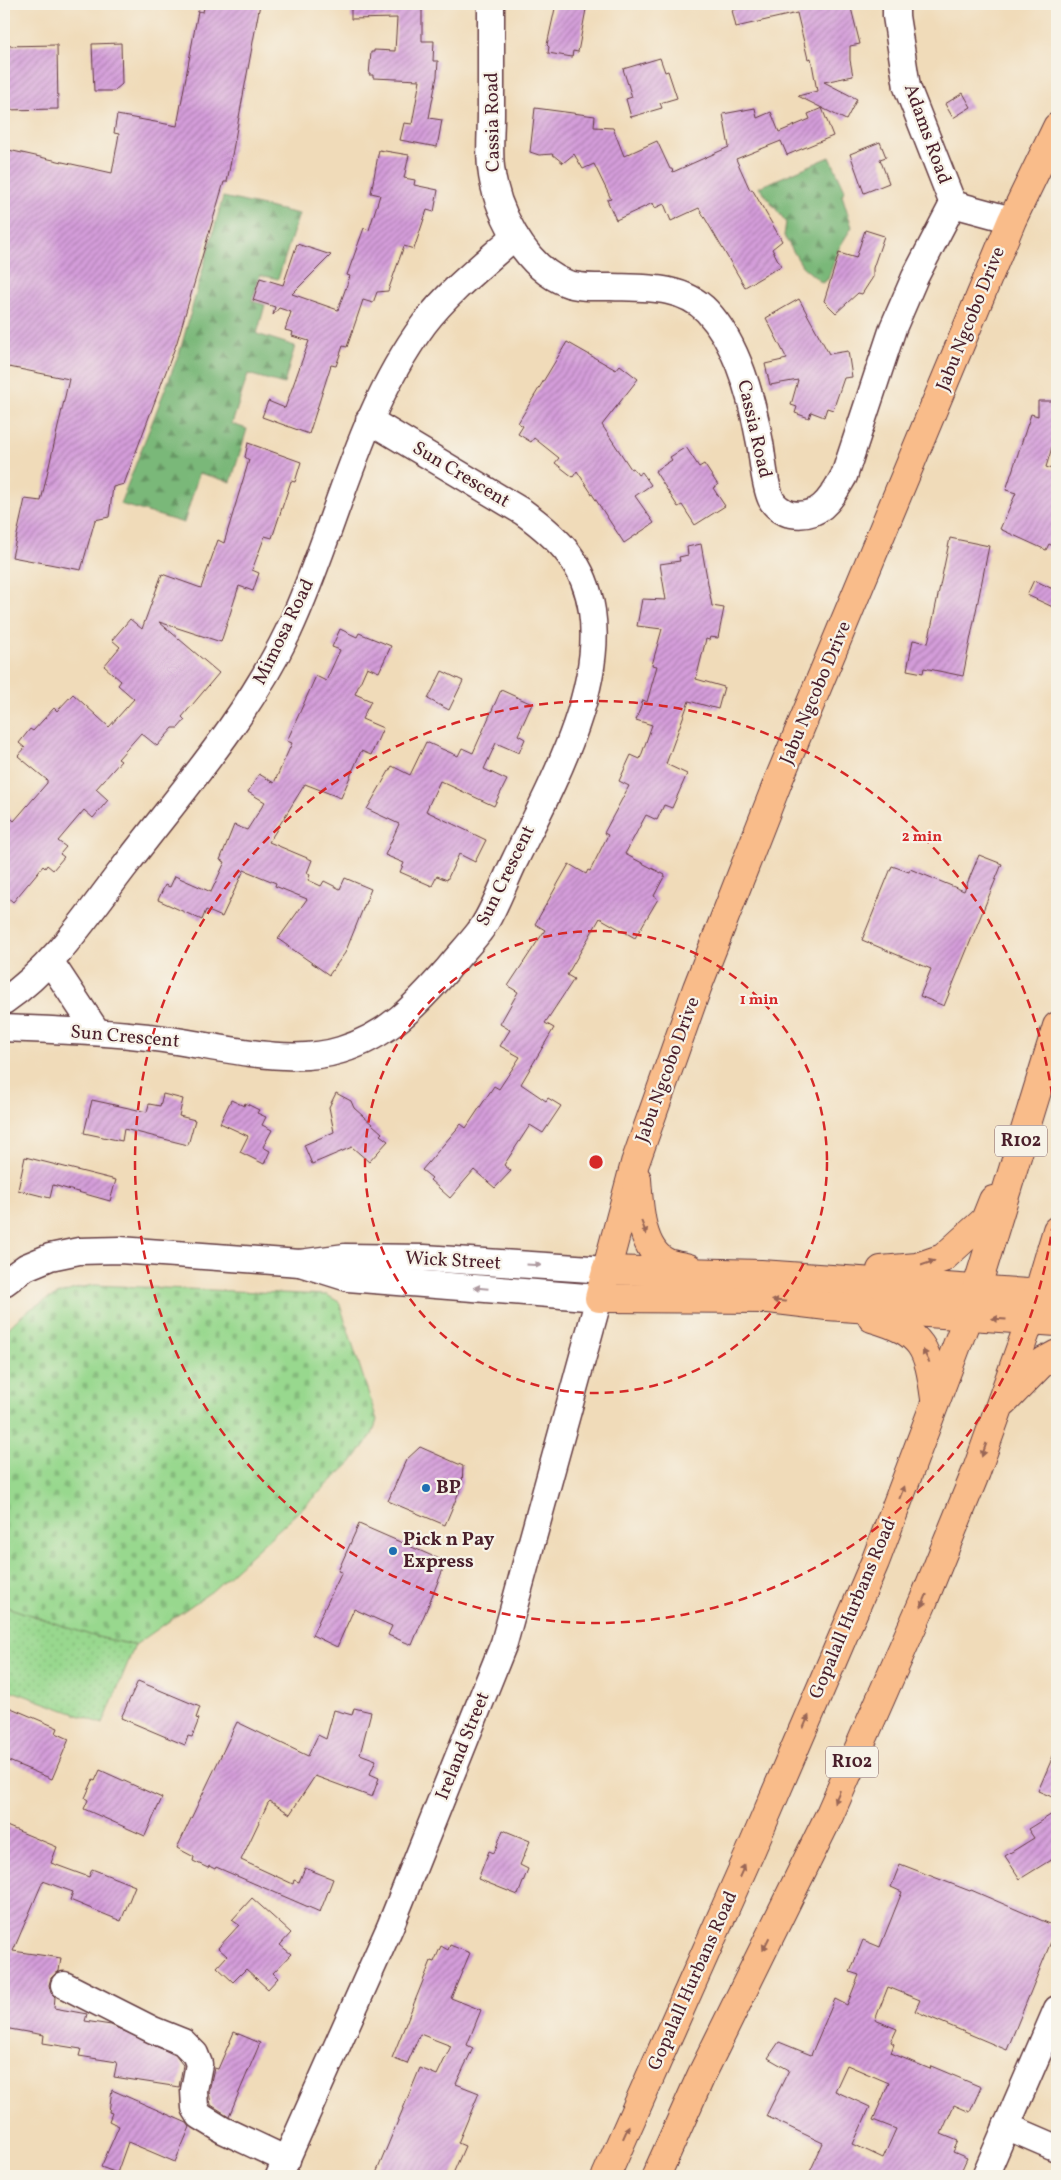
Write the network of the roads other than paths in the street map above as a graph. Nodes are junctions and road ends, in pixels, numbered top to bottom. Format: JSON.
{"nodes":[{"id":1,"x":492,"y":4,"type":"edge"},
{"id":2,"x":896,"y":4,"type":"edge"},
{"id":3,"x":1057,"y":127,"type":"edge"},
{"id":4,"x":953,"y":204,"type":"junction"},
{"id":5,"x":1012,"y":220,"type":"junction"},
{"id":6,"x":515,"y":236,"type":"junction"},
{"id":7,"x":369,"y":420,"type":"junction"},
{"id":8,"x":50,"y":961,"type":"junction"},
{"id":9,"x":4,"y":1002,"type":"edge"},
{"id":10,"x":1057,"y":1026,"type":"edge"},
{"id":11,"x":4,"y":1028,"type":"edge"},
{"id":12,"x":97,"y":1032,"type":"junction"},
{"id":13,"x":1034,"y":1098,"type":"junction"},
{"id":14,"x":635,"y":1163,"type":"junction"},
{"id":15,"x":1057,"y":1230,"type":"edge"},
{"id":16,"x":300,"y":1263,"type":"junction"},
{"id":17,"x":606,"y":1270,"type":"junction"},
{"id":18,"x":713,"y":1274,"type":"junction"},
{"id":19,"x":810,"y":1278,"type":"junction"},
{"id":20,"x":4,"y":1283,"type":"edge"},
{"id":21,"x":976,"y":1289,"type":"junction"},
{"id":22,"x":1047,"y":1294,"type":"edge"},
{"id":23,"x":599,"y":1298,"type":"junction"},
{"id":24,"x":827,"y":1306,"type":"junction"},
{"id":25,"x":968,"y":1316,"type":"junction"},
{"id":26,"x":1030,"y":1321,"type":"junction"},
{"id":27,"x":1057,"y":1322,"type":"edge"},
{"id":28,"x":1057,"y":1354,"type":"edge"},
{"id":29,"x":935,"y":1404,"type":"junction"},
{"id":30,"x":997,"y":1411,"type":"junction"},
{"id":31,"x":64,"y":1985,"type":"dead end"},
{"id":32,"x":1057,"y":2008,"type":"edge"},
{"id":33,"x":1006,"y":2126,"type":"junction"},
{"id":34,"x":1057,"y":2148,"type":"edge"},
{"id":35,"x":283,"y":2168,"type":"edge"},
{"id":36,"x":606,"y":2176,"type":"edge"},
{"id":37,"x":656,"y":2176,"type":"edge"},
{"id":38,"x":985,"y":2176,"type":"edge"}],
"edges":[{"from":1,"to":6,"type":"street","name":"Cassia Road"},
{"from":2,"to":4,"type":"street","name":"Adams Road"},
{"from":3,"to":5,"type":"main road","name":"Jabu Ngcobo Drive"},
{"from":4,"to":5,"type":"street","name":"Adams Road"},
{"from":4,"to":6,"type":"street","name":"Cassia Road"},
{"from":5,"to":14,"type":"main road","name":"Jabu Ngcobo Drive"},
{"from":6,"to":7,"type":"street","name":"Mimosa Road"},
{"from":7,"to":8,"type":"street","name":"Mimosa Road"},
{"from":7,"to":12,"type":"street","name":"Sun Crescent"},
{"from":8,"to":9,"type":"street","name":"Mimosa Road"},
{"from":8,"to":12,"type":"street"},
{"from":10,"to":13,"type":"main road","name":"Gopalall Hurbans Road","number":"R102"},
{"from":11,"to":12,"type":"street","name":"Sun Crescent"},
{"from":19,"to":13,"type":"main road","one_way":true},
{"from":13,"to":21,"type":"main road","name":"Gopalall Hurbans Road","number":"R102"},
{"from":14,"to":17,"type":"main road","name":"Jabu Ngcobo Drive"},
{"from":14,"to":18,"type":"main road","one_way":true},
{"from":15,"to":22,"type":"main road","number":"R102"},
{"from":16,"to":17,"type":"street","name":"Wick Street","one_way":true},
{"from":16,"to":20,"type":"street","name":"Wick Street"},
{"from":23,"to":16,"type":"street","name":"Wick Street","one_way":true},
{"from":17,"to":18,"type":"main road"},
{"from":17,"to":23,"type":"main road","name":"Jabu Ngcobo Drive"},
{"from":18,"to":19,"type":"main road"},
{"from":19,"to":21,"type":"main road"},
{"from":21,"to":22,"type":"main road"},
{"from":21,"to":25,"type":"main road","name":"Gopalall Hurbans Road","number":"R102"},
{"from":22,"to":26,"type":"main road","number":"R102"},
{"from":24,"to":23,"type":"main road","one_way":true},
{"from":23,"to":35,"type":"street","name":"Ireland Street"},
{"from":24,"to":25,"type":"main road"},
{"from":29,"to":24,"type":"main road","one_way":true},
{"from":26,"to":25,"type":"main road","one_way":true},
{"from":25,"to":29,"type":"main road","name":"Gopalall Hurbans Road","number":"R102"},
{"from":26,"to":27,"type":"main road"},
{"from":26,"to":30,"type":"main road","number":"R102"},
{"from":28,"to":30,"type":"main road"},
{"from":36,"to":29,"type":"main road","name":"Gopalall Hurbans Road","number":"R102","one_way":true},
{"from":30,"to":37,"type":"main road","number":"R102","one_way":true},
{"from":31,"to":35,"type":"street"},
{"from":32,"to":33,"type":"street"},
{"from":33,"to":34,"type":"street"},
{"from":33,"to":38,"type":"street"}]}
